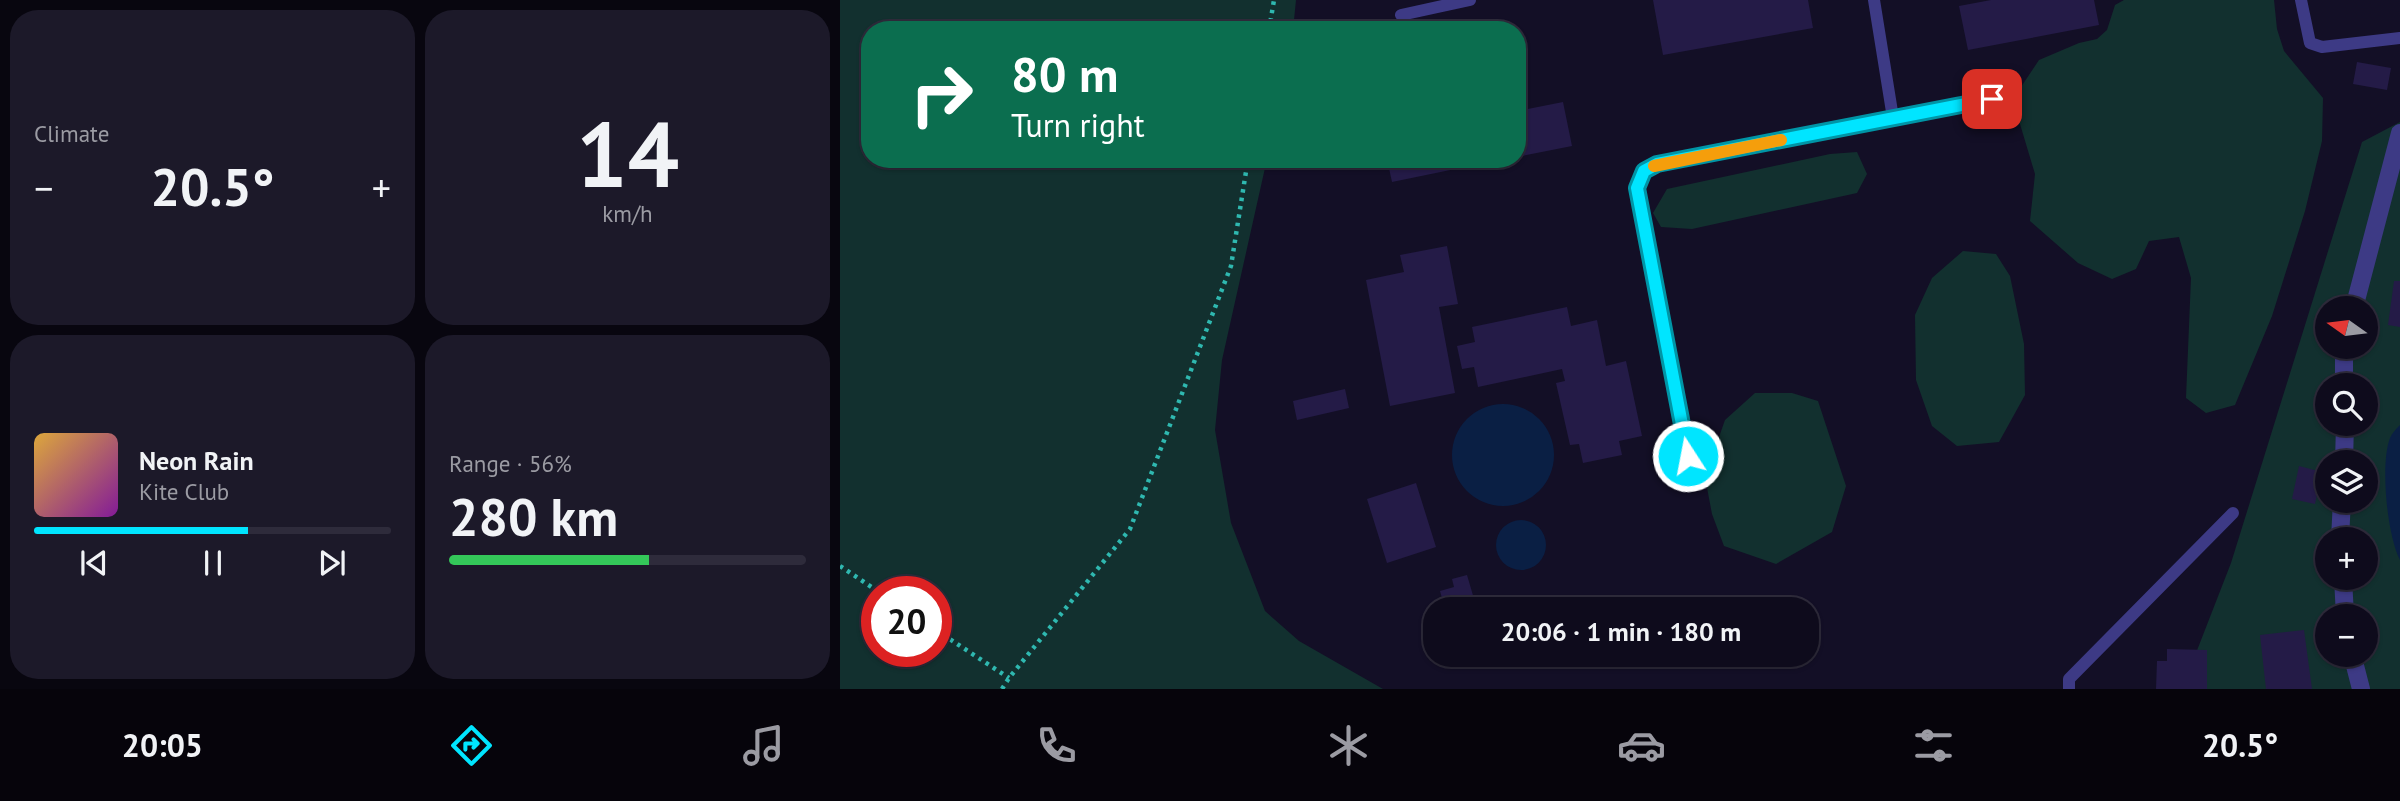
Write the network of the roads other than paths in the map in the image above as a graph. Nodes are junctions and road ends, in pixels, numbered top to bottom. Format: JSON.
{"nodes":[{"id":1,"x":1470,"y":0,"type":"edge"},
{"id":2,"x":1874,"y":0,"type":"edge"},
{"id":3,"x":2301,"y":0,"type":"edge"},
{"id":4,"x":1401,"y":15,"type":"dead end"},
{"id":5,"x":2400,"y":38,"type":"edge"},
{"id":6,"x":1992,"y":99,"type":"dead end"},
{"id":7,"x":1893,"y":118,"type":"junction"},
{"id":8,"x":2400,"y":133,"type":"edge"},
{"id":9,"x":2357,"y":296,"type":"edge"},
{"id":10,"x":1688,"y":456,"type":"dead end"},
{"id":11,"x":2233,"y":513,"type":"dead end"},
{"id":12,"x":2355,"y":667,"type":"edge"},
{"id":13,"x":2069,"y":689,"type":"edge"},
{"id":14,"x":2361,"y":689,"type":"edge"}],
"edges":[{"from":1,"to":4,"type":"lane"},
{"from":2,"to":7,"type":"lane"},
{"from":3,"to":5,"type":"lane"},
{"from":6,"to":7,"type":"lane"},
{"from":7,"to":10,"type":"lane"},
{"from":8,"to":9,"type":"street"},
{"from":11,"to":13,"type":"lane"},
{"from":12,"to":14,"type":"street"}]}
